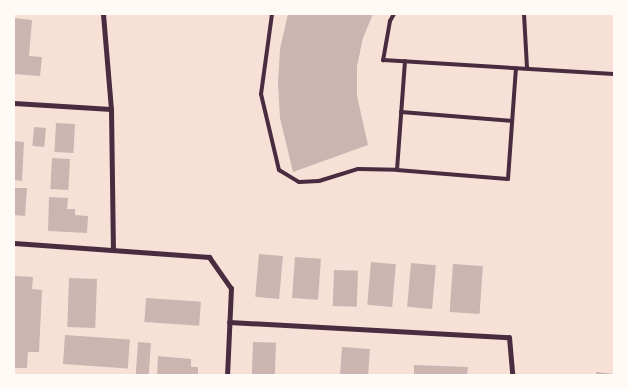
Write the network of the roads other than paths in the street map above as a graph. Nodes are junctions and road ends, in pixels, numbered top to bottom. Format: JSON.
{"nodes":[{"id":1,"x":102,"y":14,"type":"edge"},
{"id":2,"x":272,"y":14,"type":"edge"},
{"id":3,"x":394,"y":14,"type":"edge"},
{"id":4,"x":524,"y":14,"type":"edge"},
{"id":5,"x":405,"y":61,"type":"junction"},
{"id":6,"x":516,"y":68,"type":"junction"},
{"id":7,"x":527,"y":68,"type":"junction"},
{"id":8,"x":614,"y":74,"type":"edge"},
{"id":9,"x":14,"y":103,"type":"edge"},
{"id":10,"x":111,"y":108,"type":"junction"},
{"id":11,"x":402,"y":112,"type":"junction"},
{"id":12,"x":512,"y":121,"type":"junction"},
{"id":13,"x":397,"y":170,"type":"junction"},
{"id":14,"x":14,"y":243,"type":"edge"},
{"id":15,"x":112,"y":248,"type":"junction"},
{"id":16,"x":230,"y":322,"type":"junction"},
{"id":17,"x":227,"y":375,"type":"edge"},
{"id":18,"x":512,"y":375,"type":"edge"}],
"edges":[{"from":1,"to":10,"type":"street"},
{"from":2,"to":13,"type":"lane"},
{"from":3,"to":5,"type":"lane"},
{"from":4,"to":7,"type":"lane"},
{"from":5,"to":6,"type":"lane"},
{"from":5,"to":11,"type":"lane"},
{"from":6,"to":7,"type":"lane"},
{"from":6,"to":12,"type":"lane"},
{"from":7,"to":8,"type":"lane"},
{"from":9,"to":10,"type":"street"},
{"from":10,"to":15,"type":"street"},
{"from":11,"to":12,"type":"lane"},
{"from":11,"to":13,"type":"lane"},
{"from":12,"to":13,"type":"lane"},
{"from":14,"to":15,"type":"street"},
{"from":15,"to":16,"type":"street"},
{"from":16,"to":17,"type":"street"},
{"from":16,"to":18,"type":"street"}]}
